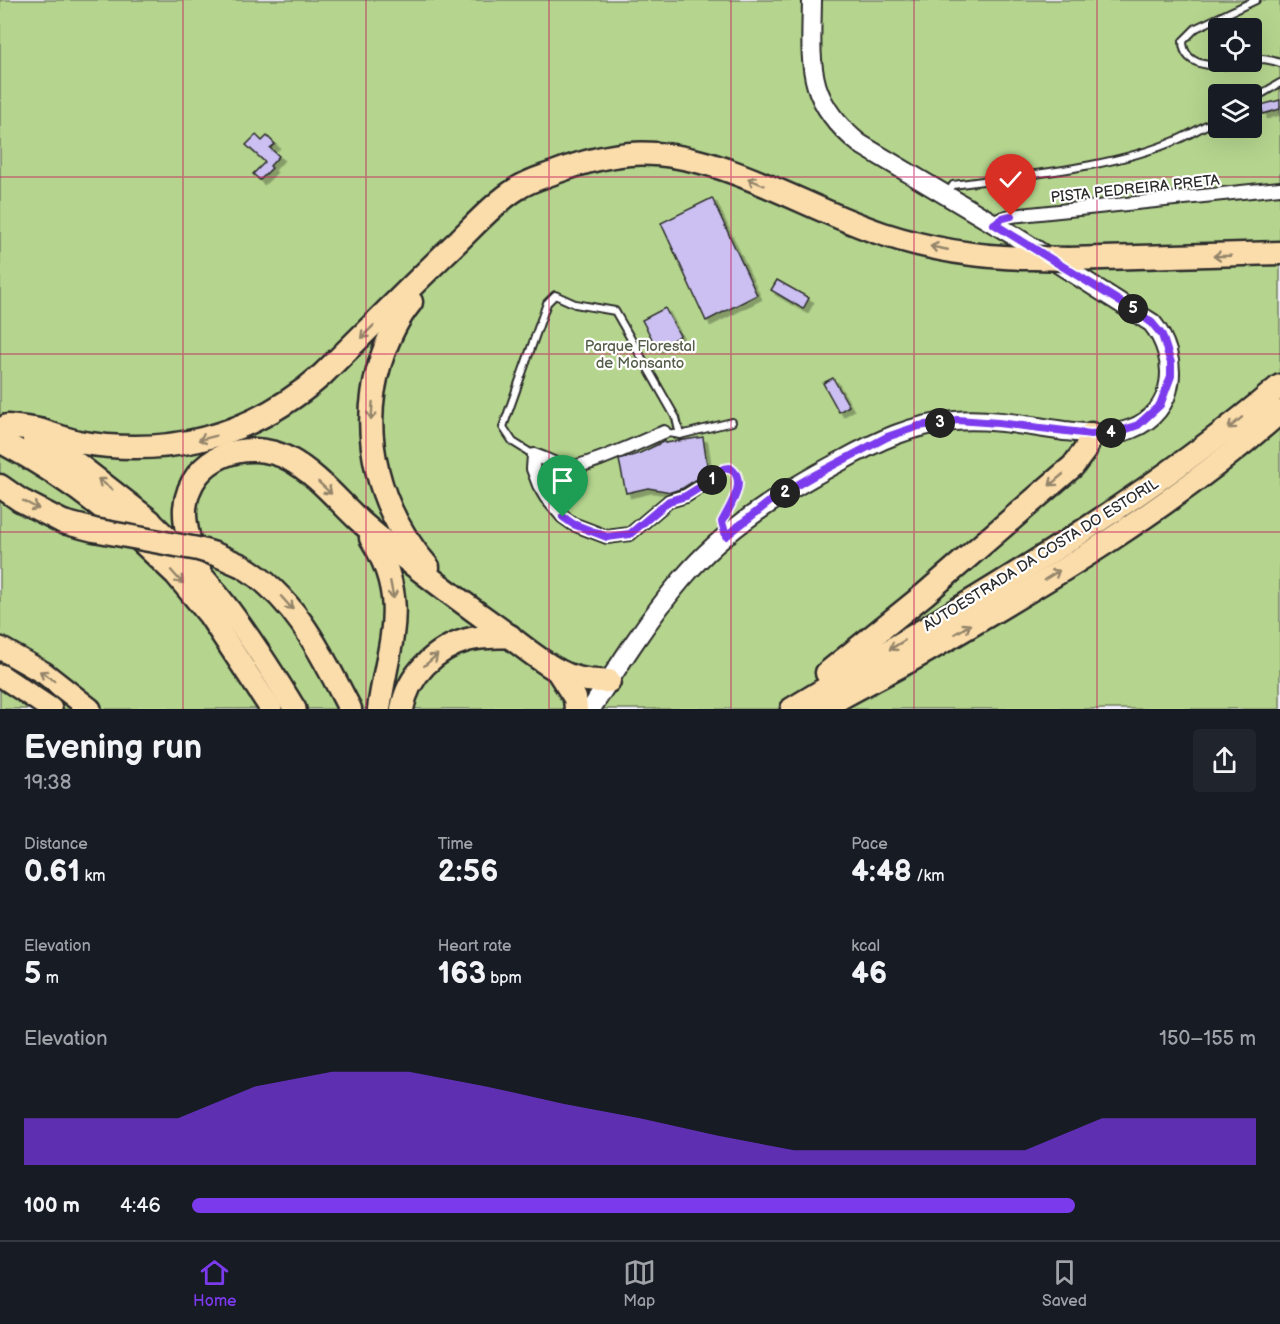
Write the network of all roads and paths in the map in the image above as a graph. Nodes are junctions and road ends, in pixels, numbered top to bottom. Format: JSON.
{"nodes":[{"id":1,"x":812,"y":0,"type":"edge"},
{"id":2,"x":1256,"y":0,"type":"edge"},
{"id":3,"x":1280,"y":63,"type":"edge"},
{"id":4,"x":1280,"y":82,"type":"edge"},
{"id":5,"x":1262,"y":93,"type":"edge"},
{"id":6,"x":1208,"y":124,"type":"edge"},
{"id":7,"x":553,"y":173,"type":"junction"},
{"id":8,"x":1280,"y":188,"type":"edge"},
{"id":9,"x":946,"y":195,"type":"junction"},
{"id":10,"x":994,"y":224,"type":"junction"},
{"id":11,"x":1280,"y":253,"type":"edge"},
{"id":12,"x":1280,"y":386,"type":"edge"},
{"id":13,"x":1280,"y":412,"type":"edge"},
{"id":14,"x":732,"y":422,"type":"dead end"},
{"id":15,"x":2,"y":429,"type":"edge"},
{"id":16,"x":664,"y":432,"type":"joint"},
{"id":17,"x":1091,"y":434,"type":"junction"},
{"id":18,"x":680,"y":435,"type":"junction"},
{"id":19,"x":534,"y":455,"type":"junction"},
{"id":20,"x":713,"y":479,"type":"joint"},
{"id":21,"x":0,"y":486,"type":"edge"},
{"id":22,"x":359,"y":519,"type":"junction"},
{"id":23,"x":143,"y":529,"type":"junction"},
{"id":24,"x":726,"y":536,"type":"junction"},
{"id":25,"x":198,"y":570,"type":"junction"},
{"id":26,"x":456,"y":597,"type":"junction"},
{"id":27,"x":510,"y":636,"type":"junction"},
{"id":28,"x":0,"y":648,"type":"edge"},
{"id":29,"x":924,"y":653,"type":"junction"},
{"id":30,"x":557,"y":670,"type":"junction"},
{"id":31,"x":0,"y":675,"type":"edge"},
{"id":32,"x":609,"y":681,"type":"junction"},
{"id":33,"x":67,"y":701,"type":"edge"},
{"id":34,"x":51,"y":709,"type":"edge"},
{"id":35,"x":90,"y":709,"type":"edge"},
{"id":36,"x":271,"y":709,"type":"edge"},
{"id":37,"x":295,"y":709,"type":"edge"},
{"id":38,"x":350,"y":709,"type":"edge"},
{"id":39,"x":380,"y":709,"type":"edge"},
{"id":40,"x":402,"y":709,"type":"edge"},
{"id":41,"x":576,"y":709,"type":"edge"},
{"id":42,"x":591,"y":709,"type":"edge"},
{"id":43,"x":778,"y":709,"type":"edge"},
{"id":44,"x":792,"y":709,"type":"edge"},
{"id":45,"x":821,"y":709,"type":"edge"},
{"id":46,"x":846,"y":709,"type":"edge"}],
"edges":[{"from":1,"to":9,"type":"main road"},
{"from":2,"to":3,"type":"lane"},
{"from":4,"to":5,"type":"lane"},
{"from":6,"to":9,"type":"lane"},
{"from":11,"to":7,"type":"highway","one_way":true,"bridge":true},
{"from":7,"to":15,"type":"highway","one_way":true},
{"from":7,"to":26,"type":"highway","one_way":true},
{"from":8,"to":10,"type":"street","name":"PISTA PEDREIRA PRETA"},
{"from":9,"to":10,"type":"main road"},
{"from":10,"to":17,"type":"main road"},
{"from":12,"to":44,"type":"highway","name":"AUTOESTRADA DA COSTA DO ESTORIL","one_way":true},
{"from":29,"to":13,"type":"highway","name":"AUTOESTRADA DA COSTA DO ESTORIL","one_way":true},
{"from":14,"to":18,"type":"lane"},
{"from":15,"to":23,"type":"highway"},
{"from":16,"to":18,"type":"lane"},
{"from":16,"to":19,"type":"street"},
{"from":17,"to":24,"type":"main road"},
{"from":17,"to":43,"type":"highway","one_way":true},
{"from":18,"to":19,"type":"lane"},
{"from":19,"to":20,"type":"street"},
{"from":20,"to":24,"type":"lane"},
{"from":21,"to":38,"type":"highway","one_way":true,"bridge":true},
{"from":25,"to":22,"type":"highway","one_way":true},
{"from":22,"to":26,"type":"highway"},
{"from":22,"to":39,"type":"highway","one_way":true},
{"from":23,"to":25,"type":"highway"},
{"from":23,"to":36,"type":"highway","one_way":true},
{"from":24,"to":32,"type":"main road"},
{"from":25,"to":37,"type":"highway"},
{"from":26,"to":27,"type":"highway"},
{"from":27,"to":30,"type":"highway"},
{"from":40,"to":27,"type":"highway","one_way":true},
{"from":33,"to":28,"type":"highway","one_way":true},
{"from":29,"to":45,"type":"highway","name":"AUTOESTRADA DA COSTA DO ESTORIL"},
{"from":29,"to":46,"type":"highway"},
{"from":30,"to":32,"type":"highway"},
{"from":30,"to":41,"type":"highway"},
{"from":31,"to":34,"type":"highway"},
{"from":32,"to":42,"type":"main road"},
{"from":33,"to":35,"type":"highway"}]}
